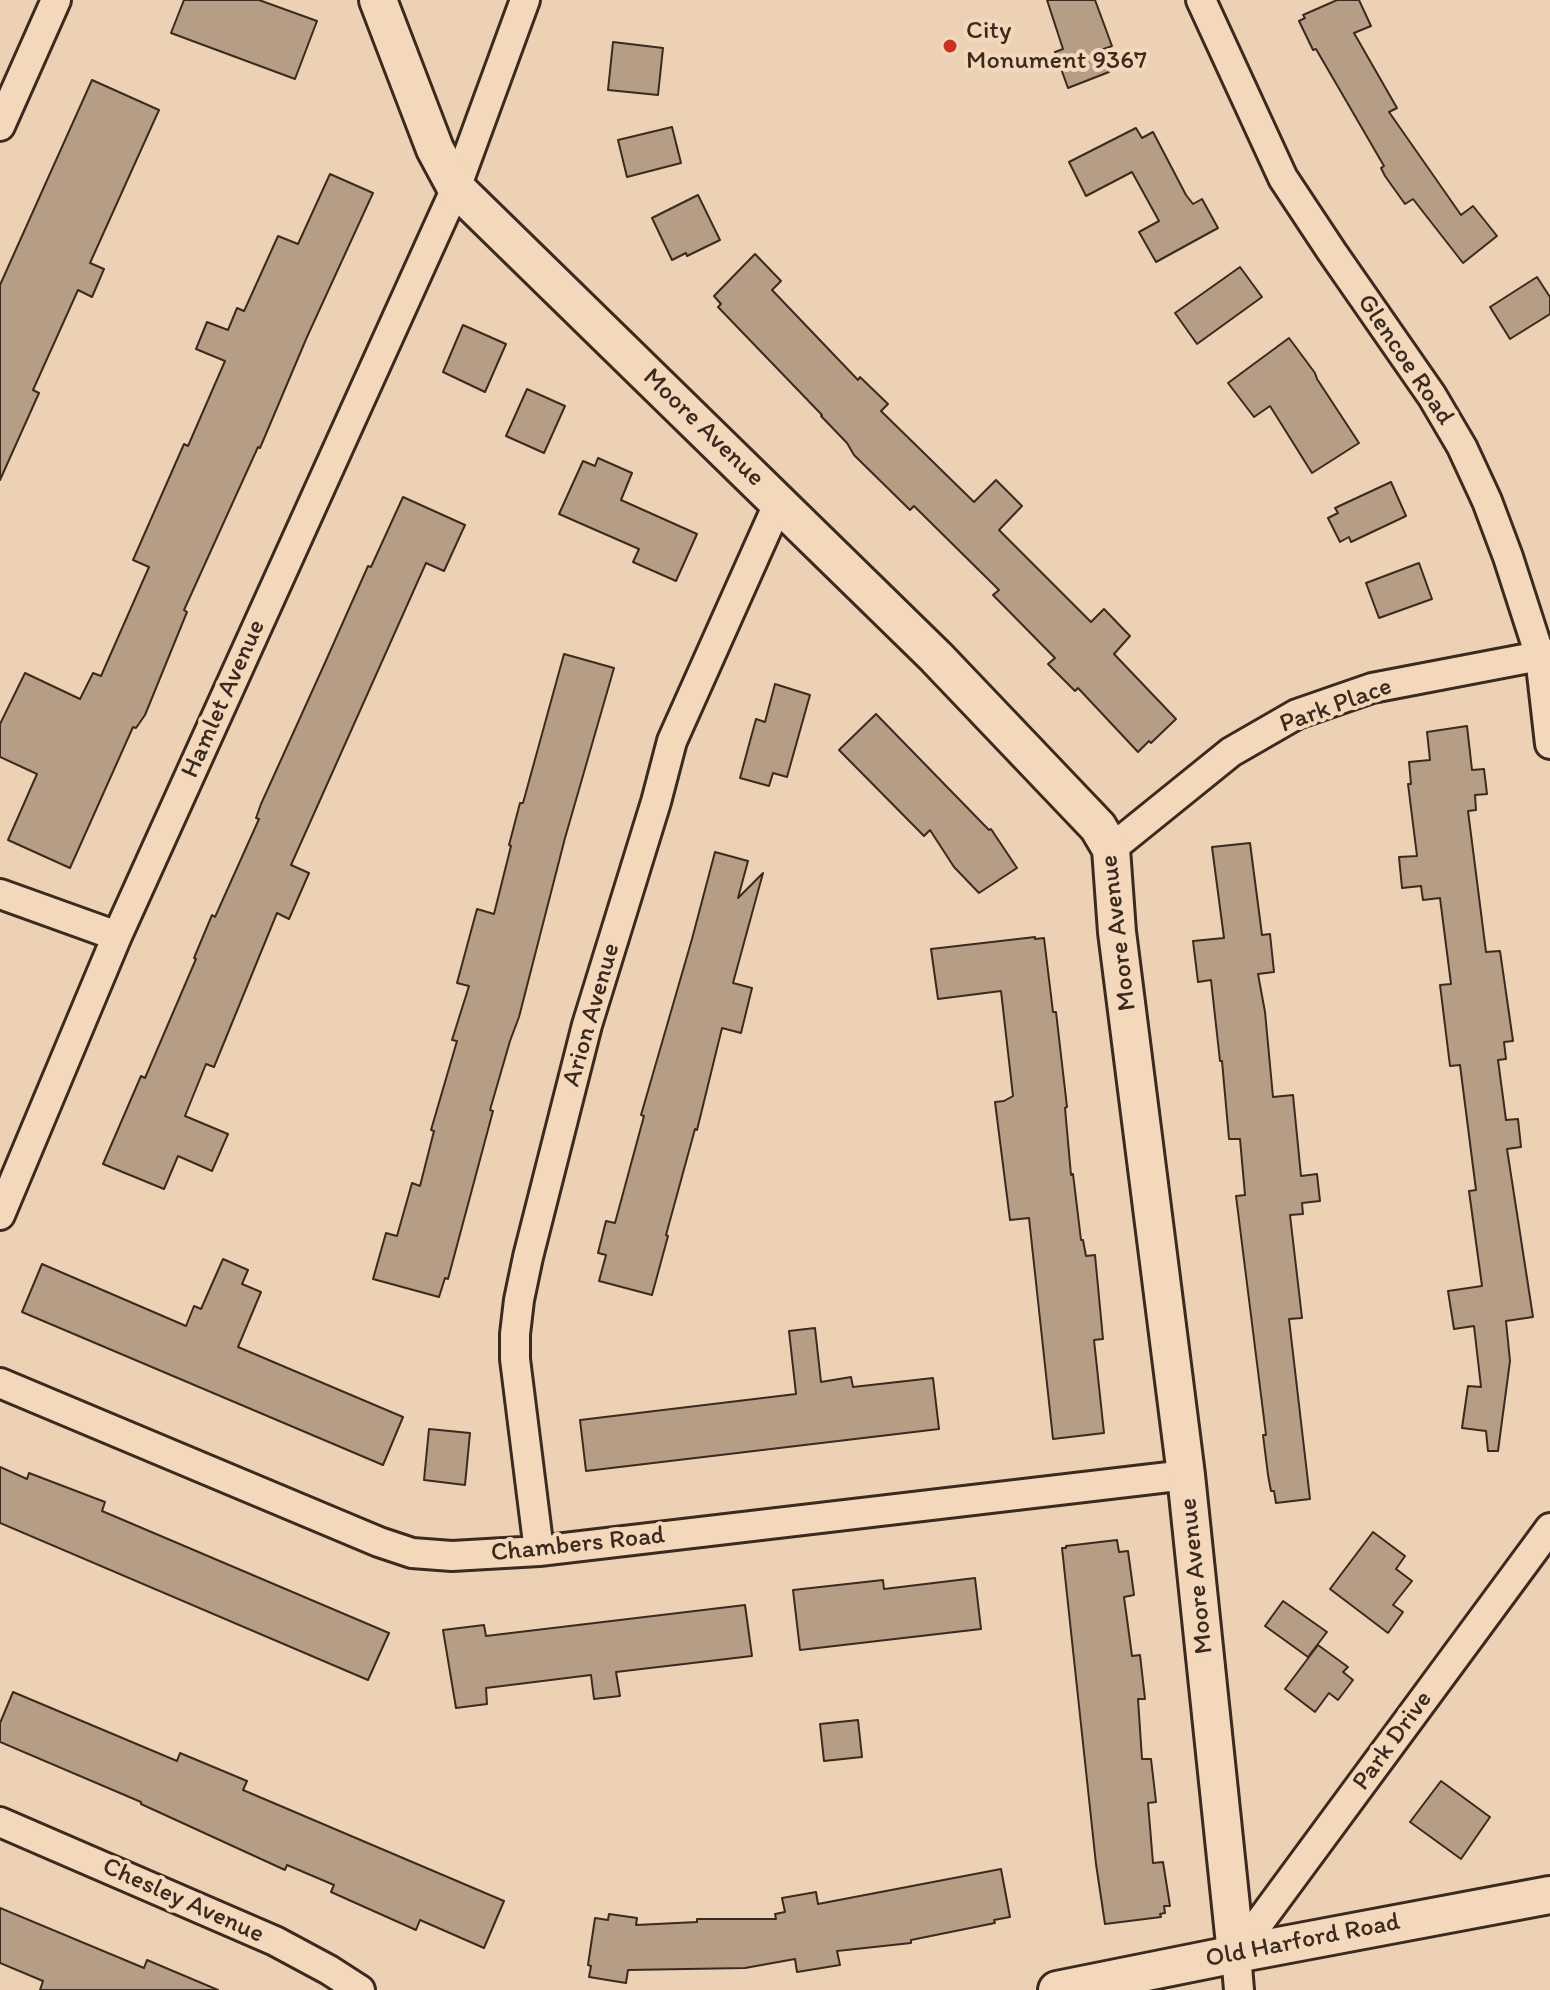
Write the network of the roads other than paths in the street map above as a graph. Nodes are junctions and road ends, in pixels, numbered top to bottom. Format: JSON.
{"nodes":[{"id":1,"x":56,"y":0,"type":"edge"},
{"id":2,"x":378,"y":0,"type":"edge"},
{"id":3,"x":525,"y":0,"type":"edge"},
{"id":4,"x":1201,"y":0,"type":"edge"},
{"id":5,"x":0,"y":126,"type":"edge"},
{"id":6,"x":456,"y":188,"type":"junction"},
{"id":7,"x":779,"y":502,"type":"junction"},
{"id":8,"x":1545,"y":655,"type":"edge"},
{"id":9,"x":1550,"y":744,"type":"edge"},
{"id":10,"x":1111,"y":849,"type":"junction"},
{"id":11,"x":0,"y":894,"type":"edge"},
{"id":12,"x":117,"y":936,"type":"junction"},
{"id":13,"x":0,"y":1215,"type":"edge"},
{"id":14,"x":0,"y":1383,"type":"edge"},
{"id":15,"x":1186,"y":1475,"type":"junction"},
{"id":16,"x":1550,"y":1528,"type":"edge"},
{"id":17,"x":539,"y":1551,"type":"junction"},
{"id":18,"x":0,"y":1822,"type":"edge"},
{"id":19,"x":1550,"y":1895,"type":"edge"},
{"id":20,"x":1236,"y":1954,"type":"junction"},
{"id":21,"x":360,"y":1990,"type":"edge"},
{"id":22,"x":1057,"y":1990,"type":"edge"},
{"id":23,"x":1239,"y":1990,"type":"edge"}],
"edges":[{"from":1,"to":5,"type":"street"},
{"from":2,"to":6,"type":"street","name":"Moore Avenue"},
{"from":3,"to":6,"type":"street","name":"Hamlet Avenue"},
{"from":4,"to":8,"type":"street","name":"Glencoe Road"},
{"from":6,"to":7,"type":"street","name":"Moore Avenue"},
{"from":6,"to":12,"type":"street","name":"Hamlet Avenue"},
{"from":7,"to":10,"type":"street","name":"Moore Avenue"},
{"from":7,"to":17,"type":"street","name":"Arion Avenue"},
{"from":8,"to":9,"type":"street","name":"Glencoe Road"},
{"from":8,"to":10,"type":"street","name":"Park Place"},
{"from":10,"to":15,"type":"street","name":"Moore Avenue"},
{"from":11,"to":12,"type":"street"},
{"from":12,"to":13,"type":"street","name":"Hamlet Avenue"},
{"from":14,"to":17,"type":"street","name":"Chambers Road"},
{"from":15,"to":17,"type":"street","name":"Chambers Road"},
{"from":15,"to":20,"type":"street","name":"Moore Avenue"},
{"from":16,"to":20,"type":"street","name":"Park Drive"},
{"from":18,"to":21,"type":"street","name":"Chesley Avenue"},
{"from":19,"to":20,"type":"street","name":"Old Harford Road"},
{"from":20,"to":22,"type":"street","name":"Old Harford Road"},
{"from":20,"to":23,"type":"street"}]}
